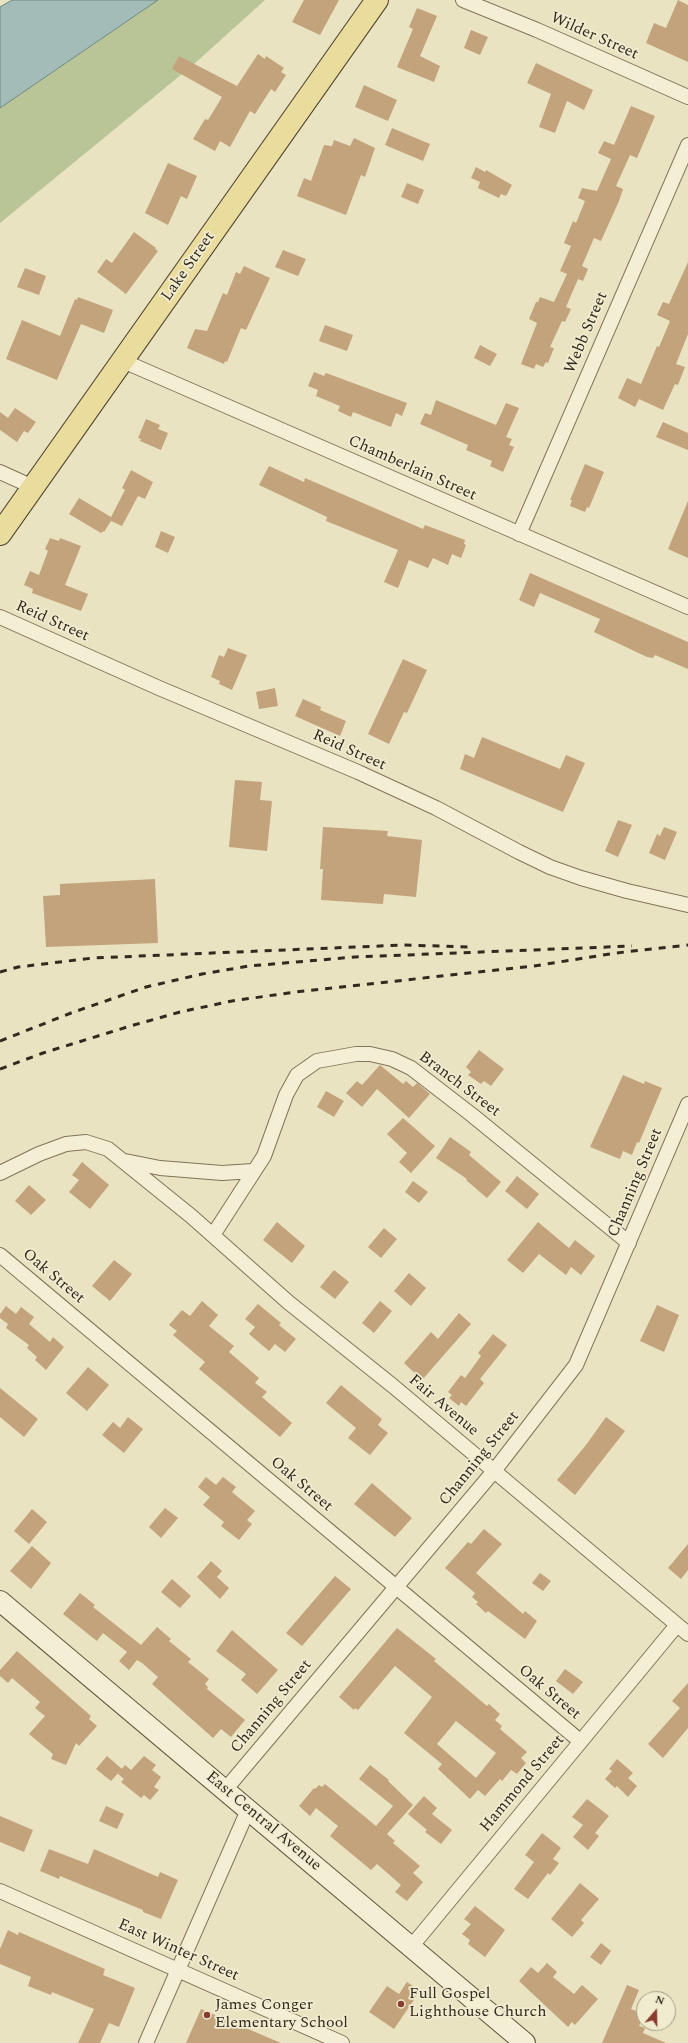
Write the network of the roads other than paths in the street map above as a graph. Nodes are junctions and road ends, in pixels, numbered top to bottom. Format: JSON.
{"nodes":[{"id":1,"x":377,"y":0,"type":"edge"},
{"id":2,"x":463,"y":0,"type":"edge"},
{"id":3,"x":688,"y":97,"type":"edge"},
{"id":4,"x":688,"y":145,"type":"edge"},
{"id":5,"x":123,"y":361,"type":"junction"},
{"id":6,"x":0,"y":472,"type":"edge"},
{"id":7,"x":33,"y":488,"type":"junction"},
{"id":8,"x":0,"y":534,"type":"edge"},
{"id":9,"x":519,"y":534,"type":"junction"},
{"id":10,"x":688,"y":607,"type":"edge"},
{"id":11,"x":0,"y":617,"type":"edge"},
{"id":12,"x":688,"y":905,"type":"edge"},
{"id":13,"x":688,"y":1104,"type":"edge"},
{"id":14,"x":123,"y":1161,"type":"junction"},
{"id":15,"x":253,"y":1171,"type":"junction"},
{"id":16,"x":0,"y":1173,"type":"edge"},
{"id":17,"x":213,"y":1235,"type":"junction"},
{"id":18,"x":629,"y":1243,"type":"junction"},
{"id":19,"x":0,"y":1255,"type":"edge"},
{"id":20,"x":494,"y":1471,"type":"junction"},
{"id":21,"x":396,"y":1587,"type":"junction"},
{"id":22,"x":0,"y":1601,"type":"edge"},
{"id":23,"x":683,"y":1630,"type":"edge"},
{"id":24,"x":580,"y":1741,"type":"junction"},
{"id":25,"x":225,"y":1790,"type":"junction"},
{"id":26,"x":248,"y":1810,"type":"junction"},
{"id":27,"x":0,"y":1891,"type":"edge"},
{"id":28,"x":411,"y":1947,"type":"junction"},
{"id":29,"x":177,"y":1969,"type":"junction"},
{"id":30,"x":146,"y":2043,"type":"edge"},
{"id":31,"x":342,"y":2043,"type":"edge"},
{"id":32,"x":525,"y":2043,"type":"edge"}],
"edges":[{"from":1,"to":5,"type":"main road","name":"Lake Street"},
{"from":2,"to":3,"type":"street","name":"Wilder Street"},
{"from":4,"to":9,"type":"street","name":"Webb Street"},
{"from":5,"to":7,"type":"main road","name":"Lake Street"},
{"from":5,"to":9,"type":"street","name":"Chamberlain Street"},
{"from":6,"to":7,"type":"street"},
{"from":7,"to":8,"type":"main road","name":"Lake Street"},
{"from":9,"to":10,"type":"street","name":"Chamberlain Street"},
{"from":11,"to":12,"type":"street","name":"Reid Street"},
{"from":13,"to":18,"type":"street","name":"Channing Street"},
{"from":14,"to":15,"type":"street"},
{"from":14,"to":16,"type":"street","name":"Fair Avenue"},
{"from":14,"to":17,"type":"street","name":"Fair Avenue"},
{"from":15,"to":17,"type":"street","name":"Branch Street"},
{"from":15,"to":18,"type":"street","name":"Branch Street"},
{"from":17,"to":20,"type":"street","name":"Fair Avenue"},
{"from":18,"to":20,"type":"street","name":"Channing Street"},
{"from":19,"to":21,"type":"street","name":"Oak Street"},
{"from":20,"to":21,"type":"street","name":"Channing Street"},
{"from":20,"to":23,"type":"street","name":"Fair Avenue"},
{"from":21,"to":24,"type":"street","name":"Oak Street"},
{"from":21,"to":25,"type":"street","name":"Channing Street"},
{"from":22,"to":25,"type":"main road","name":"East Central Avenue"},
{"from":23,"to":24,"type":"street","name":"Hammond Street"},
{"from":24,"to":28,"type":"street","name":"Hammond Street"},
{"from":25,"to":26,"type":"main road","name":"East Central Avenue"},
{"from":26,"to":28,"type":"main road","name":"East Central Avenue"},
{"from":26,"to":29,"type":"street"},
{"from":27,"to":29,"type":"street","name":"East Winter Street"},
{"from":28,"to":32,"type":"main road","name":"East Central Avenue"},
{"from":29,"to":30,"type":"street"},
{"from":29,"to":31,"type":"street","name":"East Winter Street"}]}
